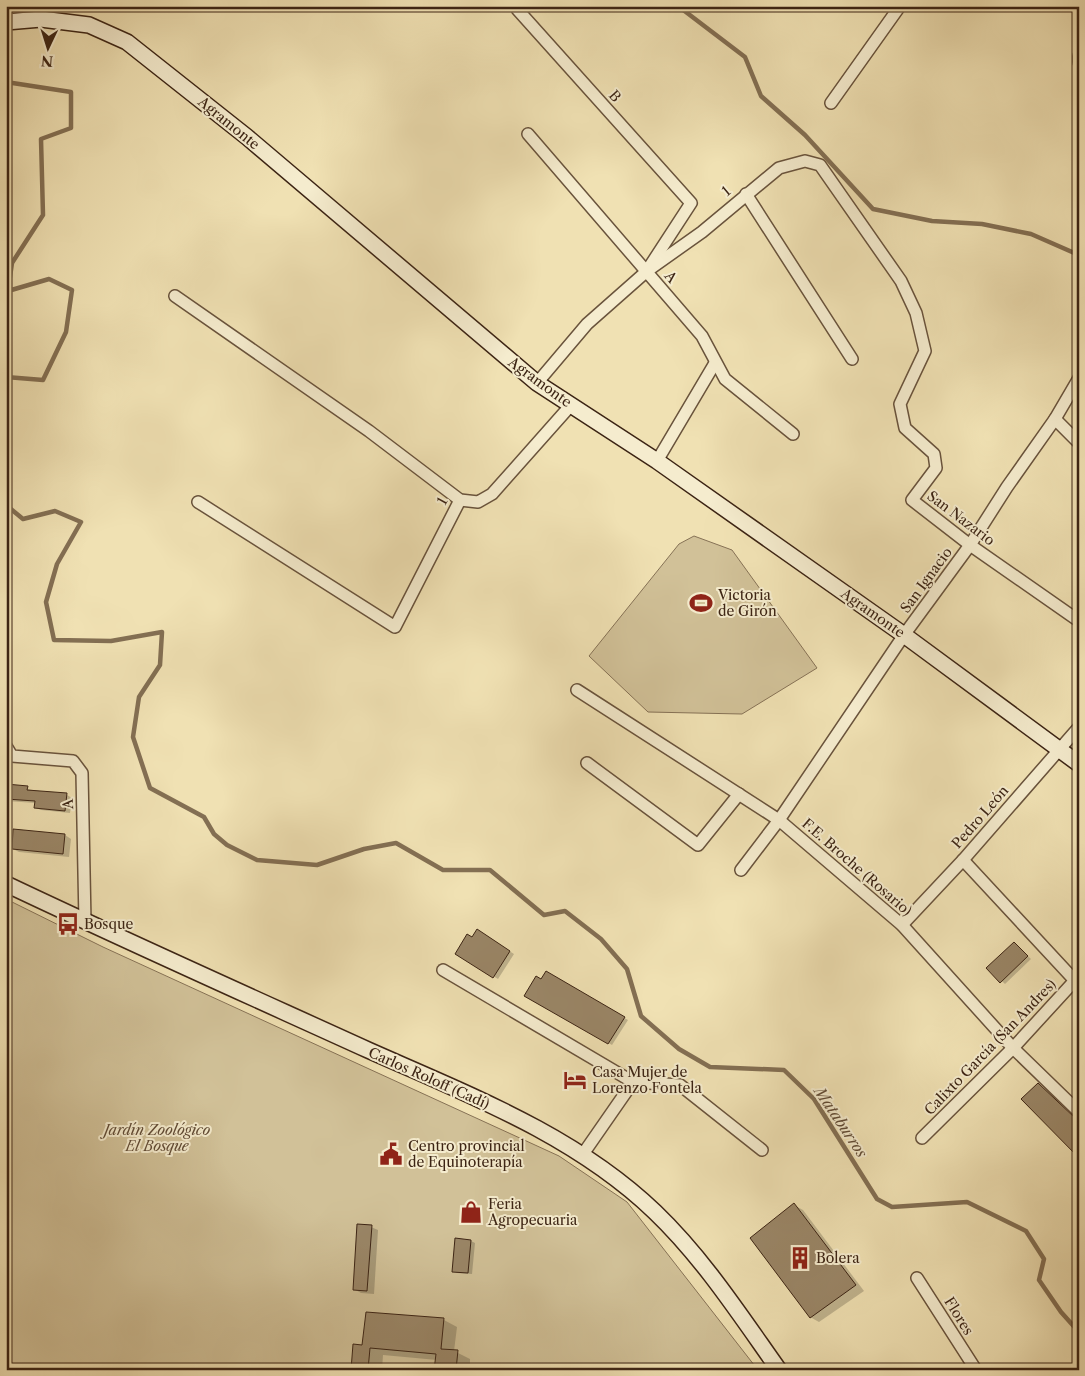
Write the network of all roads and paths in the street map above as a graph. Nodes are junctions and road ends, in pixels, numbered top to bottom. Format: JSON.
{"nodes":[{"id":1,"x":900,"y":6,"type":"edge"},
{"id":2,"x":517,"y":9,"type":"dead end"},
{"id":3,"x":6,"y":22,"type":"edge"},
{"id":4,"x":1079,"y":56,"type":"edge"},
{"id":5,"x":1079,"y":62,"type":"edge"},
{"id":6,"x":831,"y":103,"type":"dead end"},
{"id":7,"x":528,"y":134,"type":"dead end"},
{"id":8,"x":805,"y":161,"type":"joint"},
{"id":9,"x":746,"y":194,"type":"junction"},
{"id":10,"x":691,"y":203,"type":"joint"},
{"id":11,"x":647,"y":271,"type":"junction"},
{"id":12,"x":175,"y":296,"type":"dead end"},
{"id":13,"x":852,"y":359,"type":"dead end"},
{"id":14,"x":714,"y":363,"type":"junction"},
{"id":15,"x":1079,"y":378,"type":"edge"},
{"id":16,"x":537,"y":383,"type":"junction"},
{"id":17,"x":571,"y":405,"type":"junction"},
{"id":18,"x":1056,"y":419,"type":"junction"},
{"id":19,"x":793,"y":434,"type":"dead end"},
{"id":20,"x":1079,"y":443,"type":"edge"},
{"id":21,"x":657,"y":461,"type":"junction"},
{"id":22,"x":460,"y":500,"type":"junction"},
{"id":23,"x":198,"y":502,"type":"dead end"},
{"id":24,"x":970,"y":545,"type":"junction"},
{"id":25,"x":1079,"y":621,"type":"edge"},
{"id":26,"x":904,"y":635,"type":"junction"},
{"id":27,"x":577,"y":690,"type":"dead end"},
{"id":28,"x":1079,"y":727,"type":"edge"},
{"id":29,"x":6,"y":746,"type":"edge"},
{"id":30,"x":1059,"y":748,"type":"junction"},
{"id":31,"x":587,"y":763,"type":"dead end"},
{"id":32,"x":1079,"y":764,"type":"edge"},
{"id":33,"x":739,"y":794,"type":"junction"},
{"id":34,"x":779,"y":820,"type":"junction"},
{"id":35,"x":963,"y":860,"type":"junction"},
{"id":36,"x":741,"y":870,"type":"dead end"},
{"id":37,"x":6,"y":884,"type":"edge"},
{"id":38,"x":85,"y":922,"type":"junction"},
{"id":39,"x":902,"y":925,"type":"junction"},
{"id":40,"x":443,"y":970,"type":"dead end"},
{"id":41,"x":1077,"y":981,"type":"edge"},
{"id":42,"x":1013,"y":1048,"type":"junction"},
{"id":43,"x":632,"y":1082,"type":"junction"},
{"id":44,"x":1079,"y":1112,"type":"edge"},
{"id":45,"x":922,"y":1138,"type":"dead end"},
{"id":46,"x":762,"y":1150,"type":"dead end"},
{"id":47,"x":583,"y":1154,"type":"junction"},
{"id":48,"x":917,"y":1278,"type":"dead end"},
{"id":49,"x":779,"y":1370,"type":"edge"},
{"id":50,"x":976,"y":1370,"type":"edge"}],
"edges":[{"from":1,"to":6,"type":"street"},
{"from":2,"to":10,"type":"street","name":"B"},
{"from":3,"to":16,"type":"street","name":"Agramonte"},
{"from":4,"to":5,"type":"street"},
{"from":7,"to":11,"type":"street","name":"A"},
{"from":8,"to":9,"type":"street","name":"1"},
{"from":8,"to":24,"type":"street","name":"San Nazario"},
{"from":9,"to":11,"type":"street","name":"1"},
{"from":9,"to":13,"type":"street"},
{"from":10,"to":11,"type":"street","name":"1"},
{"from":11,"to":14,"type":"street","name":"A"},
{"from":11,"to":16,"type":"street","name":"1"},
{"from":12,"to":22,"type":"street"},
{"from":14,"to":19,"type":"street","name":"A"},
{"from":14,"to":21,"type":"street"},
{"from":15,"to":18,"type":"street","name":"San Ignacio"},
{"from":16,"to":17,"type":"street","name":"Agramonte"},
{"from":17,"to":21,"type":"street","name":"Agramonte"},
{"from":17,"to":22,"type":"street","name":"1"},
{"from":18,"to":20,"type":"street"},
{"from":18,"to":24,"type":"street","name":"San Ignacio"},
{"from":21,"to":26,"type":"street","name":"Agramonte"},
{"from":22,"to":23,"type":"street","name":"1"},
{"from":24,"to":25,"type":"street","name":"San Nazario"},
{"from":24,"to":26,"type":"street","name":"San Ignacio"},
{"from":26,"to":30,"type":"street","name":"Agramonte"},
{"from":26,"to":34,"type":"street","name":"San Ignacio"},
{"from":27,"to":33,"type":"street","name":"F.E. Broche (Rosario)"},
{"from":28,"to":30,"type":"street","name":"Pedro León"},
{"from":29,"to":38,"type":"street","name":"A"},
{"from":30,"to":32,"type":"street","name":"Agramonte"},
{"from":30,"to":35,"type":"street","name":"Pedro León"},
{"from":31,"to":33,"type":"street"},
{"from":33,"to":34,"type":"street","name":"F.E. Broche (Rosario)"},
{"from":34,"to":36,"type":"street","name":"San Ignacio"},
{"from":34,"to":39,"type":"street","name":"F.E. Broche (Rosario)"},
{"from":35,"to":39,"type":"street","name":"Pedro León"},
{"from":35,"to":41,"type":"street"},
{"from":37,"to":38,"type":"street","name":"Carlos Roloff (Cadí)"},
{"from":38,"to":47,"type":"street","name":"Carlos Roloff (Cadí)"},
{"from":39,"to":42,"type":"street","name":"F.E. Broche (Rosario)"},
{"from":40,"to":43,"type":"street"},
{"from":41,"to":42,"type":"street","name":"Calixto García (San Andres)"},
{"from":42,"to":44,"type":"street","name":"F.E. Broche (Rosario)"},
{"from":42,"to":45,"type":"street","name":"Calixto García (San Andres)"},
{"from":43,"to":46,"type":"street"},
{"from":43,"to":47,"type":"street"},
{"from":47,"to":49,"type":"street","name":"Carlos Roloff (Cadí)"},
{"from":48,"to":50,"type":"street","name":"Flores"}]}
